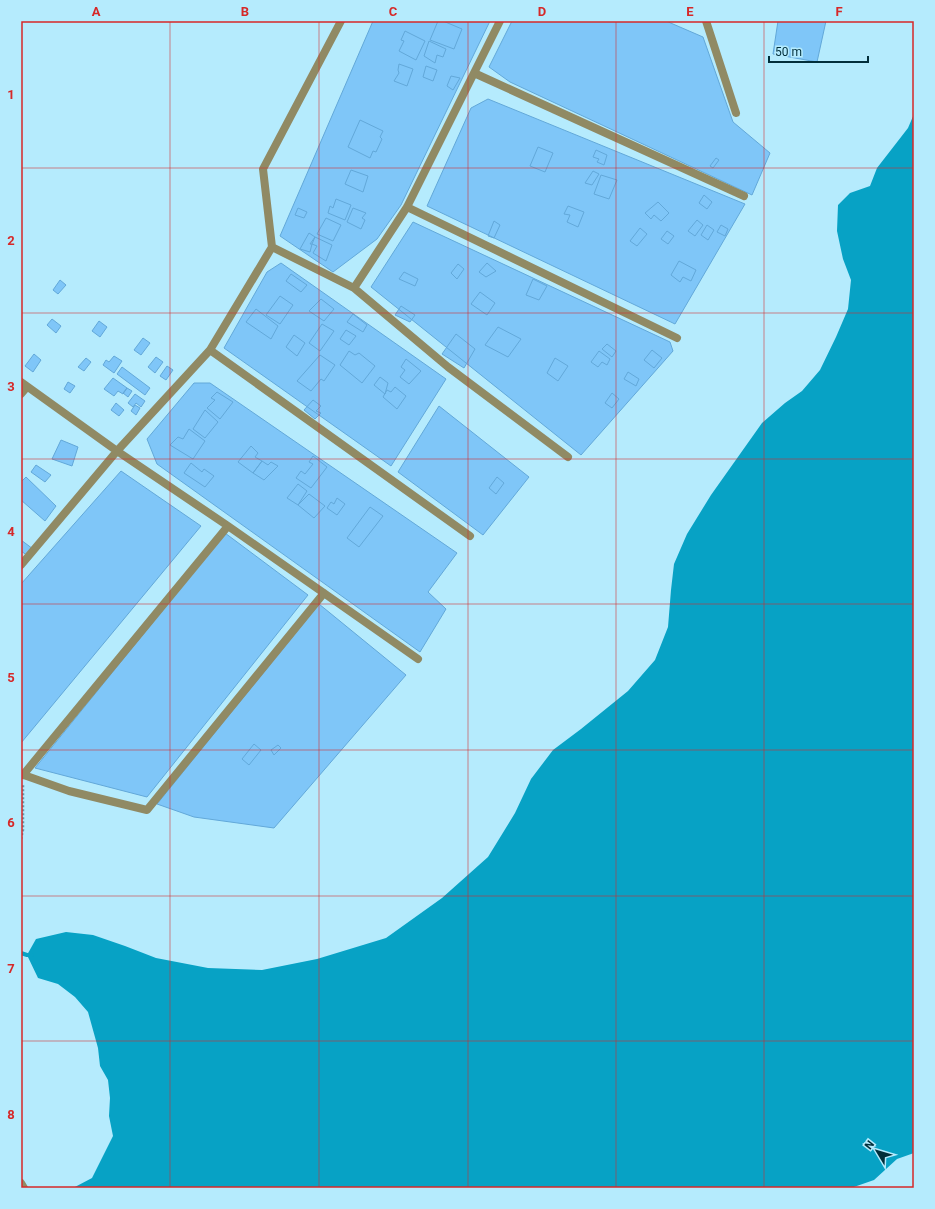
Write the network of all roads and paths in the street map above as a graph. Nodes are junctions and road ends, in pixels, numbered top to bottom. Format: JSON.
{"nodes":[{"id":1,"x":341,"y":21,"type":"edge"},
{"id":2,"x":500,"y":21,"type":"edge"},
{"id":3,"x":706,"y":21,"type":"edge"},
{"id":4,"x":474,"y":73,"type":"junction"},
{"id":5,"x":736,"y":113,"type":"dead end"},
{"id":6,"x":744,"y":196,"type":"dead end"},
{"id":7,"x":407,"y":207,"type":"junction"},
{"id":8,"x":272,"y":247,"type":"junction"},
{"id":9,"x":354,"y":288,"type":"junction"},
{"id":10,"x":677,"y":338,"type":"dead end"},
{"id":11,"x":210,"y":350,"type":"junction"},
{"id":12,"x":24,"y":384,"type":"edge"},
{"id":13,"x":21,"y":394,"type":"edge"},
{"id":14,"x":117,"y":451,"type":"junction"},
{"id":15,"x":568,"y":457,"type":"dead end"},
{"id":16,"x":228,"y":526,"type":"junction"},
{"id":17,"x":470,"y":536,"type":"dead end"},
{"id":18,"x":21,"y":565,"type":"edge"},
{"id":19,"x":324,"y":593,"type":"junction"},
{"id":20,"x":418,"y":659,"type":"dead end"},
{"id":21,"x":22,"y":775,"type":"edge"},
{"id":22,"x":21,"y":839,"type":"edge"},
{"id":23,"x":21,"y":1183,"type":"edge"},
{"id":24,"x":24,"y":1188,"type":"edge"}],
"edges":[{"from":1,"to":8,"type":"street"},
{"from":2,"to":4,"type":"street"},
{"from":3,"to":5,"type":"street"},
{"from":4,"to":6,"type":"street"},
{"from":4,"to":7,"type":"street"},
{"from":7,"to":9,"type":"street"},
{"from":7,"to":10,"type":"street"},
{"from":8,"to":9,"type":"street"},
{"from":8,"to":11,"type":"street"},
{"from":9,"to":15,"type":"street"},
{"from":11,"to":14,"type":"street"},
{"from":11,"to":17,"type":"street"},
{"from":12,"to":13,"type":"street"},
{"from":12,"to":14,"type":"street"},
{"from":14,"to":16,"type":"street"},
{"from":14,"to":18,"type":"street"},
{"from":16,"to":19,"type":"street"},
{"from":16,"to":21,"type":"street"},
{"from":19,"to":20,"type":"street"},
{"from":19,"to":21,"type":"street"},
{"from":21,"to":22,"type":"path"},
{"from":23,"to":24,"type":"street"}]}
